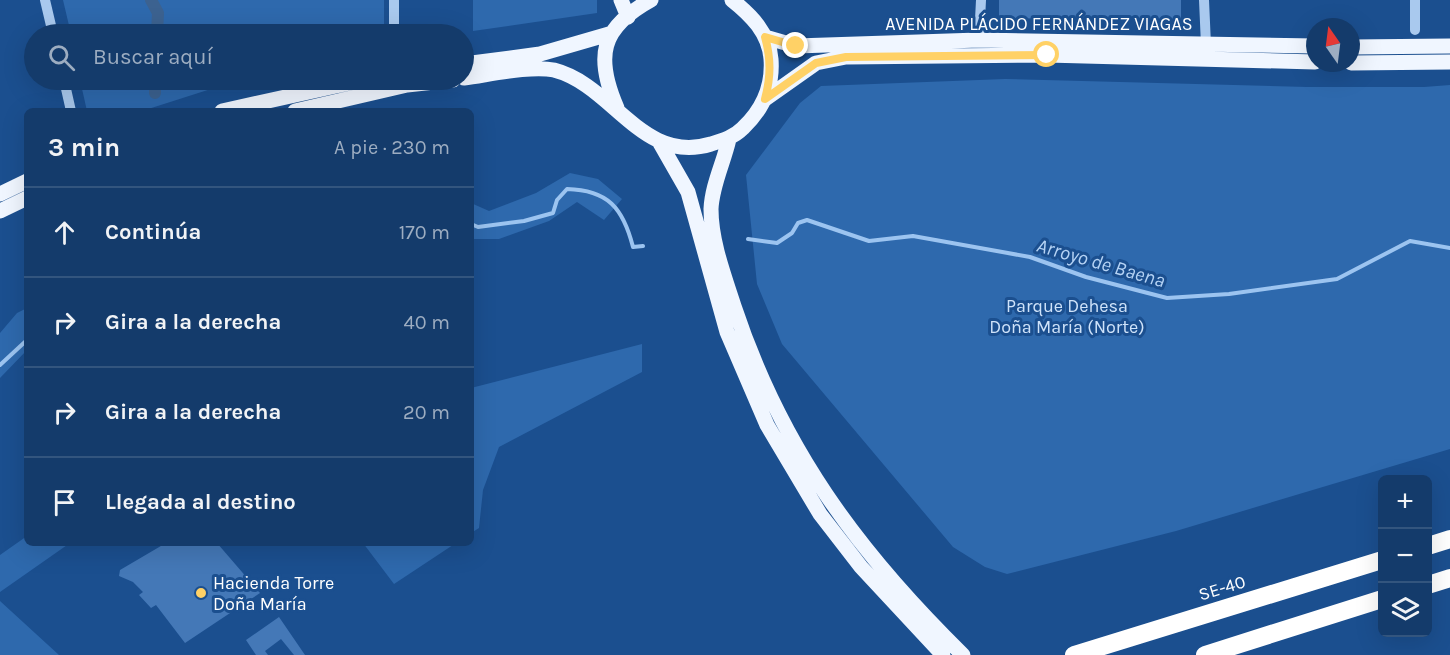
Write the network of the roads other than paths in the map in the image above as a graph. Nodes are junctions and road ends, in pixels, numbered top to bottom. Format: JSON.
{"nodes":[{"id":1,"x":45,"y":0,"type":"edge"},
{"id":2,"x":394,"y":0,"type":"edge"},
{"id":3,"x":621,"y":0,"type":"edge"},
{"id":4,"x":651,"y":0,"type":"edge"},
{"id":5,"x":732,"y":0,"type":"edge"},
{"id":6,"x":981,"y":0,"type":"edge"},
{"id":7,"x":1204,"y":0,"type":"edge"},
{"id":8,"x":1416,"y":0,"type":"edge"},
{"id":9,"x":750,"y":7,"type":"edge"},
{"id":10,"x":628,"y":17,"type":"junction"},
{"id":11,"x":51,"y":24,"type":"edge"},
{"id":12,"x":394,"y":24,"type":"edge"},
{"id":13,"x":1415,"y":30,"type":"dead end"},
{"id":14,"x":609,"y":34,"type":"junction"},
{"id":15,"x":765,"y":37,"type":"junction"},
{"id":16,"x":979,"y":40,"type":"junction"},
{"id":17,"x":1206,"y":45,"type":"junction"},
{"id":18,"x":1306,"y":46,"type":"edge"},
{"id":19,"x":1450,"y":46,"type":"edge"},
{"id":20,"x":1360,"y":47,"type":"edge"},
{"id":21,"x":1306,"y":62,"type":"edge"},
{"id":22,"x":1450,"y":62,"type":"edge"},
{"id":23,"x":474,"y":63,"type":"edge"},
{"id":24,"x":1360,"y":63,"type":"edge"},
{"id":25,"x":474,"y":77,"type":"edge"},
{"id":26,"x":66,"y":90,"type":"edge"},
{"id":27,"x":318,"y":90,"type":"edge"},
{"id":28,"x":385,"y":90,"type":"edge"},
{"id":29,"x":765,"y":99,"type":"junction"},
{"id":30,"x":70,"y":108,"type":"edge"},
{"id":31,"x":236,"y":108,"type":"edge"},
{"id":32,"x":308,"y":108,"type":"edge"},
{"id":33,"x":620,"y":114,"type":"junction"},
{"id":34,"x":729,"y":139,"type":"junction"},
{"id":35,"x":660,"y":143,"type":"junction"},
{"id":36,"x":24,"y":182,"type":"edge"},
{"id":37,"x":0,"y":194,"type":"edge"},
{"id":38,"x":24,"y":199,"type":"edge"},
{"id":39,"x":0,"y":211,"type":"edge"},
{"id":40,"x":1450,"y":539,"type":"edge"},
{"id":41,"x":1432,"y":545,"type":"edge"},
{"id":42,"x":1378,"y":562,"type":"edge"},
{"id":43,"x":1450,"y":578,"type":"edge"},
{"id":44,"x":1432,"y":584,"type":"edge"},
{"id":45,"x":1378,"y":601,"type":"edge"},
{"id":46,"x":942,"y":655,"type":"edge"},
{"id":47,"x":963,"y":655,"type":"edge"},
{"id":48,"x":1074,"y":655,"type":"edge"},
{"id":49,"x":1205,"y":655,"type":"edge"}],
"edges":[{"from":1,"to":11,"type":"street"},
{"from":2,"to":12,"type":"street"},
{"from":3,"to":10,"type":"main road"},
{"from":4,"to":10,"type":"main road"},
{"from":5,"to":9,"type":"main road"},
{"from":6,"to":16,"type":"street"},
{"from":7,"to":17,"type":"street"},
{"from":8,"to":13,"type":"street"},
{"from":9,"to":15,"type":"main road"},
{"from":10,"to":14,"type":"main road"},
{"from":14,"to":23,"type":"main road"},
{"from":14,"to":33,"type":"main road"},
{"from":15,"to":16,"type":"main road","name":"AVENIDA PLÁCIDO FERNÁNDEZ VIAGAS"},
{"from":15,"to":29,"type":"main road"},
{"from":16,"to":17,"type":"main road","name":"AVENIDA PLÁCIDO FERNÁNDEZ VIAGAS"},
{"from":17,"to":18,"type":"main road","name":"AVENIDA PLÁCIDO FERNÁNDEZ VIAGAS"},
{"from":19,"to":20,"type":"main road"},
{"from":21,"to":29,"type":"main road","name":"AVENIDA PLÁCIDO FERNÁNDEZ VIAGAS"},
{"from":22,"to":24,"type":"main road"},
{"from":25,"to":33,"type":"main road"},
{"from":26,"to":30,"type":"street"},
{"from":27,"to":31,"type":"main road"},
{"from":28,"to":32,"type":"main road"},
{"from":29,"to":34,"type":"main road"},
{"from":33,"to":35,"type":"main road"},
{"from":34,"to":35,"type":"main road"},
{"from":34,"to":47,"type":"main road"},
{"from":35,"to":46,"type":"main road"},
{"from":36,"to":37,"type":"main road"},
{"from":38,"to":39,"type":"main road"},
{"from":40,"to":41,"type":"highway"},
{"from":42,"to":48,"type":"highway","name":"SE-40","number":"SE-40"},
{"from":43,"to":44,"type":"highway"},
{"from":45,"to":49,"type":"highway"}]}
